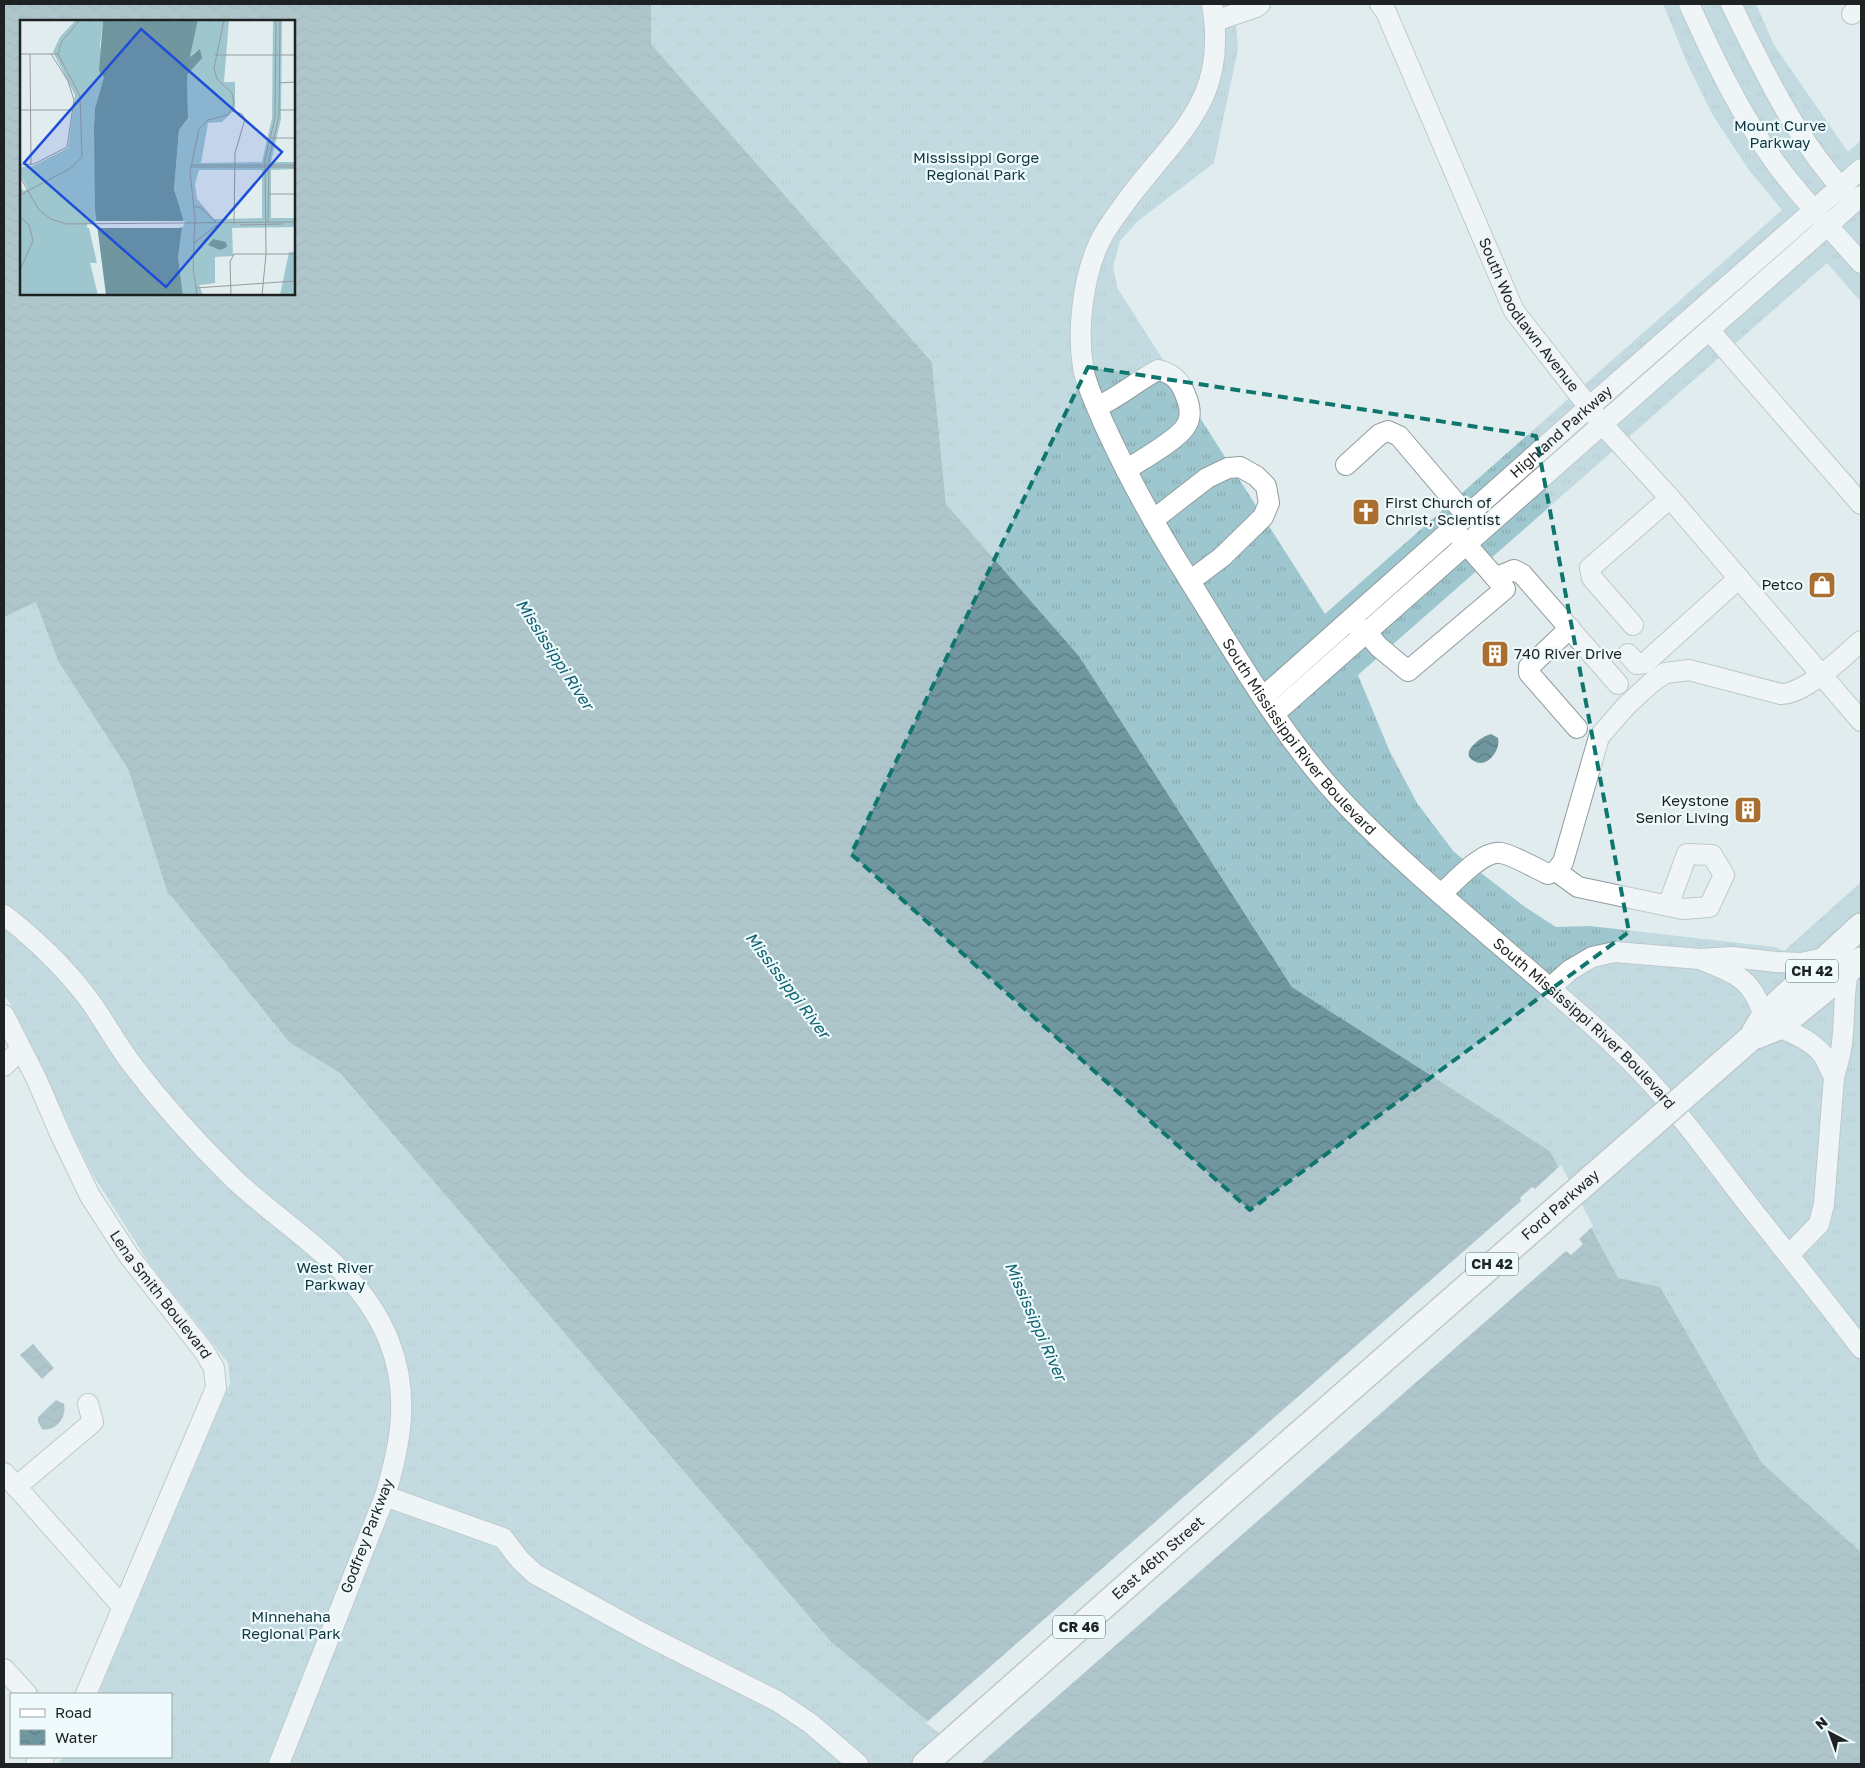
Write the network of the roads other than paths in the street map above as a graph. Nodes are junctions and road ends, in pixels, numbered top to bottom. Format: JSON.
{"nodes":[{"id":1,"x":1260,"y":4,"type":"edge"},
{"id":2,"x":1380,"y":4,"type":"edge"},
{"id":3,"x":1689,"y":4,"type":"edge"},
{"id":4,"x":1731,"y":4,"type":"edge"},
{"id":5,"x":1213,"y":12,"type":"edge"},
{"id":6,"x":1861,"y":169,"type":"edge"},
{"id":7,"x":1841,"y":188,"type":"junction"},
{"id":8,"x":1859,"y":203,"type":"edge"},
{"id":9,"x":1814,"y":210,"type":"junction"},
{"id":10,"x":1828,"y":225,"type":"junction"},
{"id":11,"x":1861,"y":263,"type":"edge"},
{"id":12,"x":1710,"y":331,"type":"junction"},
{"id":13,"x":1097,"y":407,"type":"junction"},
{"id":14,"x":1588,"y":408,"type":"junction"},
{"id":15,"x":1603,"y":425,"type":"junction"},
{"id":16,"x":1346,"y":465,"type":"dead end"},
{"id":17,"x":1126,"y":470,"type":"junction"},
{"id":18,"x":1670,"y":498,"type":"junction"},
{"id":19,"x":1861,"y":504,"type":"edge"},
{"id":20,"x":1153,"y":520,"type":"junction"},
{"id":21,"x":1459,"y":523,"type":"junction"},
{"id":22,"x":1467,"y":546,"type":"junction"},
{"id":23,"x":1494,"y":576,"type":"junction"},
{"id":24,"x":1739,"y":578,"type":"junction"},
{"id":25,"x":1190,"y":581,"type":"junction"},
{"id":26,"x":1350,"y":620,"type":"junction"},
{"id":27,"x":1633,"y":625,"type":"dead end"},
{"id":28,"x":1570,"y":628,"type":"junction"},
{"id":29,"x":1367,"y":633,"type":"junction"},
{"id":30,"x":1861,"y":641,"type":"edge"},
{"id":31,"x":1628,"y":654,"type":"dead end"},
{"id":32,"x":1821,"y":675,"type":"junction"},
{"id":33,"x":1618,"y":684,"type":"dead end"},
{"id":34,"x":1263,"y":697,"type":"junction"},
{"id":35,"x":1274,"y":714,"type":"junction"},
{"id":36,"x":1861,"y":722,"type":"edge"},
{"id":37,"x":1577,"y":728,"type":"dead end"},
{"id":38,"x":1556,"y":871,"type":"junction"},
{"id":39,"x":1441,"y":894,"type":"junction"},
{"id":40,"x":1668,"y":906,"type":"dead end"},
{"id":41,"x":4,"y":915,"type":"edge"},
{"id":42,"x":1861,"y":926,"type":"edge"},
{"id":43,"x":1825,"y":958,"type":"junction"},
{"id":44,"x":1700,"y":959,"type":"junction"},
{"id":45,"x":1855,"y":966,"type":"edge"},
{"id":46,"x":1550,"y":988,"type":"junction"},
{"id":47,"x":4,"y":1015,"type":"edge"},
{"id":48,"x":1772,"y":1022,"type":"junction"},
{"id":49,"x":21,"y":1049,"type":"junction"},
{"id":50,"x":4,"y":1066,"type":"edge"},
{"id":51,"x":1834,"y":1077,"type":"junction"},
{"id":52,"x":1789,"y":1255,"type":"junction"},
{"id":53,"x":1861,"y":1348,"type":"edge"},
{"id":54,"x":88,"y":1404,"type":"dead end"},
{"id":55,"x":10,"y":1480,"type":"edge"},
{"id":56,"x":1234,"y":1490,"type":"joint"},
{"id":57,"x":385,"y":1496,"type":"junction"},
{"id":58,"x":122,"y":1606,"type":"junction"},
{"id":59,"x":4,"y":1669,"type":"edge"},
{"id":60,"x":25,"y":1693,"type":"edge"},
{"id":61,"x":86,"y":1693,"type":"edge"},
{"id":62,"x":279,"y":1764,"type":"edge"},
{"id":63,"x":858,"y":1764,"type":"edge"},
{"id":64,"x":925,"y":1764,"type":"edge"}],
"edges":[{"from":1,"to":5,"type":"street"},
{"from":2,"to":14,"type":"street","name":"South Woodlawn Avenue"},
{"from":3,"to":9,"type":"street"},
{"from":4,"to":7,"type":"street"},
{"from":5,"to":13,"type":"street","name":"South Mississippi River Boulevard"},
{"from":6,"to":7,"type":"street","name":"Highland Parkway"},
{"from":7,"to":8,"type":"street"},
{"from":7,"to":9,"type":"street","name":"Highland Parkway"},
{"from":8,"to":10,"type":"street","name":"Highland Parkway"},
{"from":9,"to":10,"type":"street"},
{"from":9,"to":14,"type":"street","name":"Highland Parkway"},
{"from":10,"to":11,"type":"street"},
{"from":10,"to":12,"type":"street","name":"Highland Parkway"},
{"from":12,"to":15,"type":"street","name":"Highland Parkway"},
{"from":12,"to":19,"type":"street"},
{"from":13,"to":17,"type":"street","name":"South Mississippi River Boulevard"},
{"from":13,"to":17,"type":"street"},
{"from":14,"to":15,"type":"street","name":"South Woodlawn Avenue"},
{"from":14,"to":21,"type":"street","name":"Highland Parkway"},
{"from":15,"to":18,"type":"street","name":"South Woodlawn Avenue"},
{"from":15,"to":22,"type":"street","name":"Highland Parkway"},
{"from":16,"to":21,"type":"street"},
{"from":17,"to":20,"type":"street","name":"South Mississippi River Boulevard"},
{"from":18,"to":24,"type":"street","name":"South Woodlawn Avenue"},
{"from":18,"to":27,"type":"street"},
{"from":20,"to":25,"type":"street","name":"South Mississippi River Boulevard"},
{"from":20,"to":25,"type":"street"},
{"from":21,"to":22,"type":"street"},
{"from":21,"to":26,"type":"street","name":"Highland Parkway"},
{"from":22,"to":23,"type":"street"},
{"from":22,"to":29,"type":"street","name":"Highland Parkway"},
{"from":23,"to":28,"type":"street"},
{"from":23,"to":29,"type":"street"},
{"from":24,"to":31,"type":"street"},
{"from":24,"to":32,"type":"street","name":"South Woodlawn Avenue"},
{"from":25,"to":34,"type":"street","name":"South Mississippi River Boulevard"},
{"from":26,"to":29,"type":"street"},
{"from":26,"to":34,"type":"street","name":"Highland Parkway"},
{"from":28,"to":33,"type":"street"},
{"from":28,"to":37,"type":"street"},
{"from":29,"to":35,"type":"street","name":"Highland Parkway"},
{"from":30,"to":32,"type":"street"},
{"from":32,"to":36,"type":"street","name":"South Woodlawn Avenue"},
{"from":32,"to":38,"type":"street"},
{"from":34,"to":35,"type":"street","name":"South Mississippi River Boulevard"},
{"from":35,"to":39,"type":"street","name":"South Mississippi River Boulevard"},
{"from":38,"to":39,"type":"street"},
{"from":38,"to":40,"type":"street"},
{"from":39,"to":46,"type":"street","name":"South Mississippi River Boulevard"},
{"from":41,"to":57,"type":"street","name":"Godfrey Parkway"},
{"from":42,"to":43,"type":"main road","name":"Ford Parkway","number":"CH 42"},
{"from":43,"to":44,"type":"street"},
{"from":43,"to":48,"type":"main road","name":"Ford Parkway","number":"CH 42"},
{"from":44,"to":46,"type":"street"},
{"from":44,"to":48,"type":"street"},
{"from":45,"to":48,"type":"main road","name":"Ford Parkway","number":"CH 42"},
{"from":45,"to":51,"type":"street"},
{"from":46,"to":52,"type":"street","name":"South Mississippi River Boulevard"},
{"from":47,"to":49,"type":"street","name":"Lena Smith Boulevard"},
{"from":48,"to":51,"type":"street"},
{"from":48,"to":56,"type":"main road","name":"Ford Parkway","number":"CH 42","bridge":true},
{"from":49,"to":50,"type":"street"},
{"from":49,"to":58,"type":"street","name":"Lena Smith Boulevard"},
{"from":51,"to":52,"type":"street"},
{"from":52,"to":53,"type":"street","name":"South Mississippi River Boulevard"},
{"from":54,"to":55,"type":"street"},
{"from":55,"to":58,"type":"street"},
{"from":56,"to":64,"type":"main road","name":"East 46th Street","number":"CR 46"},
{"from":57,"to":62,"type":"street","name":"Godfrey Parkway"},
{"from":57,"to":63,"type":"street"},
{"from":58,"to":61,"type":"street","name":"Lena Smith Boulevard"},
{"from":59,"to":60,"type":"street"}]}
